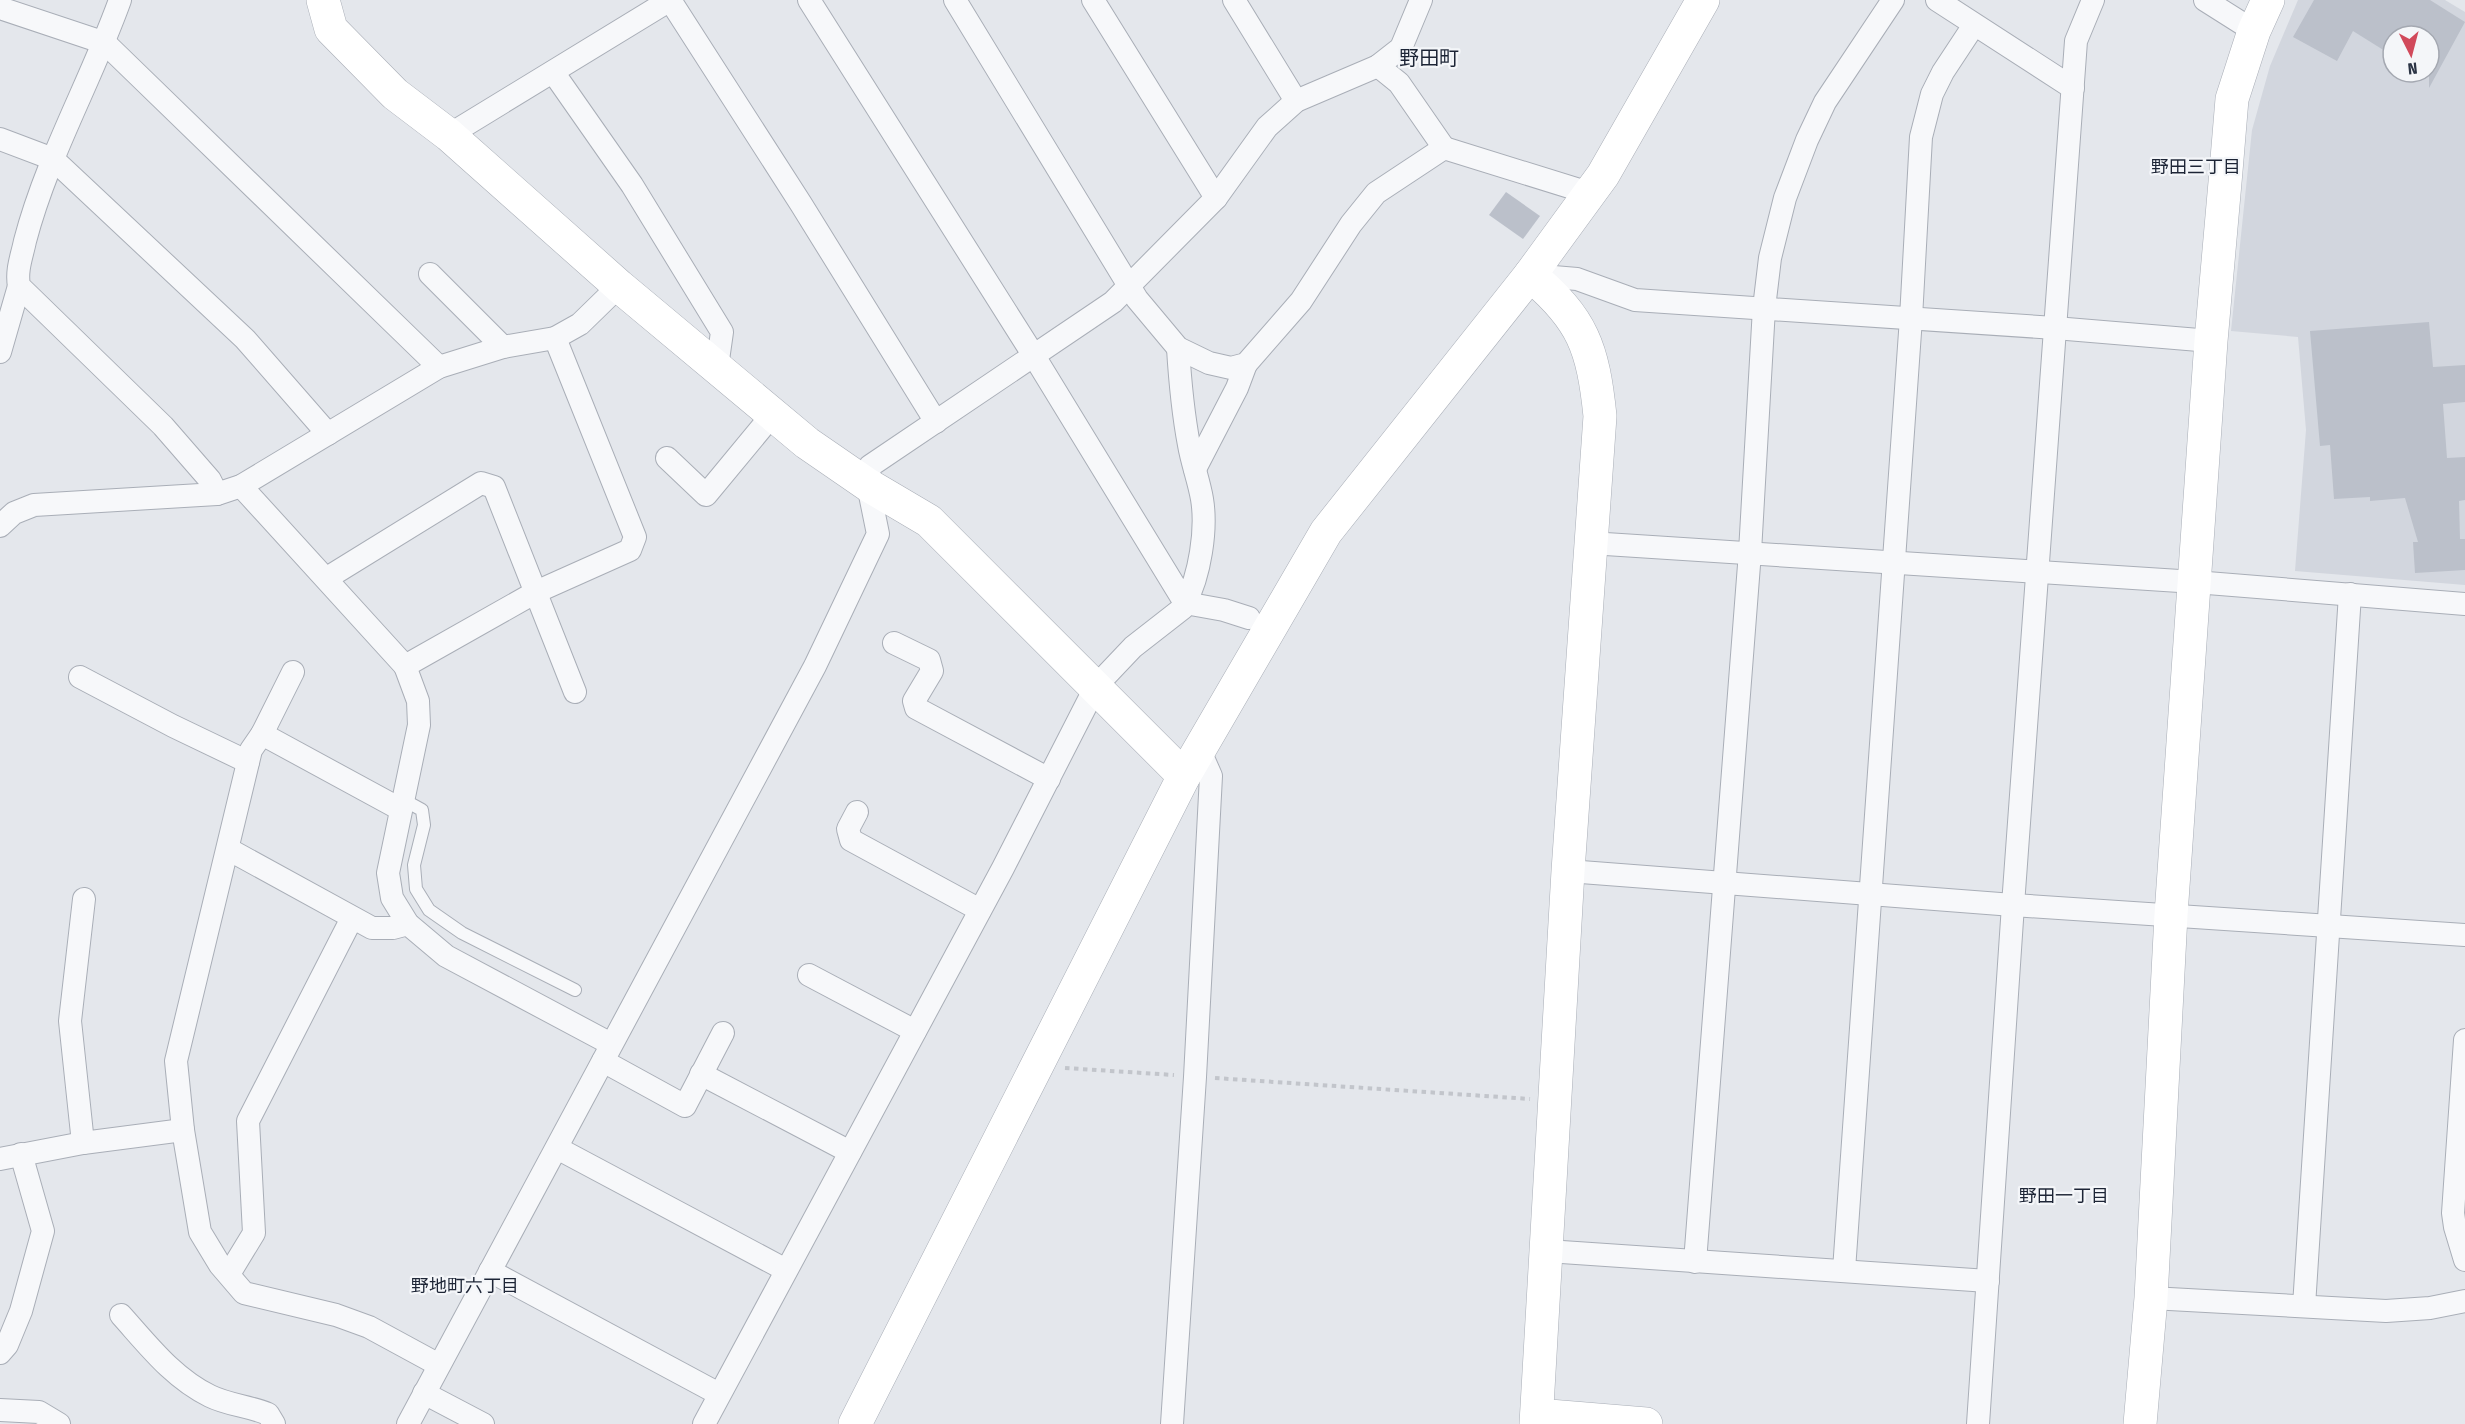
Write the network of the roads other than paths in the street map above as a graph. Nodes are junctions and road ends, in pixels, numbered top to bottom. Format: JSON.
{"nodes":[{"id":1,"x":120,"y":0,"type":"edge"},
{"id":2,"x":323,"y":0,"type":"edge"},
{"id":3,"x":670,"y":0,"type":"edge"},
{"id":4,"x":808,"y":0,"type":"edge"},
{"id":5,"x":955,"y":0,"type":"edge"},
{"id":6,"x":1094,"y":0,"type":"edge"},
{"id":7,"x":1234,"y":0,"type":"edge"},
{"id":8,"x":1421,"y":0,"type":"edge"},
{"id":9,"x":1703,"y":0,"type":"edge"},
{"id":10,"x":1893,"y":0,"type":"edge"},
{"id":11,"x":1937,"y":0,"type":"edge"},
{"id":12,"x":2093,"y":0,"type":"edge"},
{"id":13,"x":2205,"y":0,"type":"edge"},
{"id":14,"x":2268,"y":0,"type":"edge"},
{"id":15,"x":0,"y":8,"type":"edge"},
{"id":16,"x":1974,"y":25,"type":"junction"},
{"id":17,"x":2254,"y":31,"type":"junction"},
{"id":18,"x":105,"y":43,"type":"junction"},
{"id":19,"x":1378,"y":66,"type":"junction"},
{"id":20,"x":553,"y":72,"type":"junction"},
{"id":21,"x":2073,"y":88,"type":"junction"},
{"id":22,"x":1296,"y":101,"type":"junction"},
{"id":23,"x":449,"y":135,"type":"junction"},
{"id":24,"x":0,"y":139,"type":"edge"},
{"id":25,"x":1444,"y":148,"type":"junction"},
{"id":26,"x":52,"y":159,"type":"junction"},
{"id":27,"x":1589,"y":193,"type":"junction"},
{"id":28,"x":1216,"y":198,"type":"junction"},
{"id":29,"x":430,"y":274,"type":"dead end"},
{"id":30,"x":1530,"y":275,"type":"junction"},
{"id":31,"x":12,"y":276,"type":"edge"},
{"id":32,"x":619,"y":286,"type":"junction"},
{"id":33,"x":1130,"y":286,"type":"junction"},
{"id":34,"x":1764,"y":308,"type":"junction"},
{"id":35,"x":1911,"y":318,"type":"junction"},
{"id":36,"x":2055,"y":328,"type":"junction"},
{"id":37,"x":555,"y":338,"type":"junction"},
{"id":38,"x":2211,"y":341,"type":"junction"},
{"id":39,"x":503,"y":347,"type":"junction"},
{"id":40,"x":1178,"y":348,"type":"junction"},
{"id":41,"x":0,"y":352,"type":"edge"},
{"id":42,"x":1034,"y":356,"type":"junction"},
{"id":43,"x":1246,"y":364,"type":"junction"},
{"id":44,"x":439,"y":367,"type":"junction"},
{"id":45,"x":717,"y":367,"type":"junction"},
{"id":46,"x":773,"y":414,"type":"junction"},
{"id":47,"x":936,"y":422,"type":"junction"},
{"id":48,"x":328,"y":434,"type":"junction"},
{"id":49,"x":667,"y":458,"type":"dead end"},
{"id":50,"x":1195,"y":469,"type":"junction"},
{"id":51,"x":868,"y":485,"type":"junction"},
{"id":52,"x":241,"y":486,"type":"junction"},
{"id":53,"x":217,"y":494,"type":"junction"},
{"id":54,"x":0,"y":526,"type":"edge"},
{"id":55,"x":1590,"y":543,"type":"junction"},
{"id":56,"x":1750,"y":552,"type":"junction"},
{"id":57,"x":1893,"y":564,"type":"junction"},
{"id":58,"x":2038,"y":573,"type":"junction"},
{"id":59,"x":327,"y":578,"type":"junction"},
{"id":60,"x":2195,"y":582,"type":"junction"},
{"id":61,"x":536,"y":592,"type":"junction"},
{"id":62,"x":2350,"y":594,"type":"junction"},
{"id":63,"x":1185,"y":603,"type":"junction"},
{"id":64,"x":2465,"y":604,"type":"edge"},
{"id":65,"x":1249,"y":618,"type":"dead end"},
{"id":66,"x":894,"y":643,"type":"dead end"},
{"id":67,"x":405,"y":666,"type":"junction"},
{"id":68,"x":292,"y":672,"type":"dead end"},
{"id":69,"x":80,"y":677,"type":"dead end"},
{"id":70,"x":1096,"y":686,"type":"junction"},
{"id":71,"x":575,"y":692,"type":"dead end"},
{"id":72,"x":262,"y":734,"type":"junction"},
{"id":73,"x":248,"y":762,"type":"junction"},
{"id":74,"x":1192,"y":763,"type":"junction"},
{"id":75,"x":1049,"y":778,"type":"junction"},
{"id":76,"x":401,"y":804,"type":"junction"},
{"id":77,"x":857,"y":812,"type":"dead end"},
{"id":78,"x":228,"y":849,"type":"junction"},
{"id":79,"x":1568,"y":872,"type":"junction"},
{"id":80,"x":1724,"y":884,"type":"junction"},
{"id":81,"x":1869,"y":895,"type":"junction"},
{"id":82,"x":84,"y":899,"type":"dead end"},
{"id":83,"x":2013,"y":905,"type":"junction"},
{"id":84,"x":980,"y":910,"type":"junction"},
{"id":85,"x":2171,"y":915,"type":"junction"},
{"id":86,"x":352,"y":918,"type":"junction"},
{"id":87,"x":408,"y":924,"type":"junction"},
{"id":88,"x":2330,"y":925,"type":"junction"},
{"id":89,"x":2465,"y":935,"type":"edge"},
{"id":90,"x":809,"y":975,"type":"dead end"},
{"id":91,"x":575,"y":990,"type":"dead end"},
{"id":92,"x":915,"y":1031,"type":"junction"},
{"id":93,"x":723,"y":1033,"type":"dead end"},
{"id":94,"x":2465,"y":1040,"type":"edge"},
{"id":95,"x":607,"y":1052,"type":"junction"},
{"id":96,"x":701,"y":1074,"type":"junction"},
{"id":97,"x":183,"y":1130,"type":"junction"},
{"id":98,"x":82,"y":1143,"type":"junction"},
{"id":99,"x":557,"y":1148,"type":"junction"},
{"id":100,"x":850,"y":1152,"type":"junction"},
{"id":101,"x":10,"y":1156,"type":"edge"},
{"id":102,"x":1547,"y":1251,"type":"junction"},
{"id":103,"x":2465,"y":1260,"type":"edge"},
{"id":104,"x":1695,"y":1262,"type":"junction"},
{"id":105,"x":786,"y":1270,"type":"junction"},
{"id":106,"x":1844,"y":1270,"type":"junction"},
{"id":107,"x":490,"y":1271,"type":"junction"},
{"id":108,"x":229,"y":1274,"type":"junction"},
{"id":109,"x":1988,"y":1281,"type":"junction"},
{"id":110,"x":2151,"y":1298,"type":"junction"},
{"id":111,"x":2465,"y":1301,"type":"edge"},
{"id":112,"x":2304,"y":1306,"type":"junction"},
{"id":113,"x":121,"y":1315,"type":"dead end"},
{"id":114,"x":0,"y":1353,"type":"edge"},
{"id":115,"x":439,"y":1365,"type":"junction"},
{"id":116,"x":424,"y":1393,"type":"junction"},
{"id":117,"x":719,"y":1394,"type":"junction"},
{"id":118,"x":0,"y":1410,"type":"edge"},
{"id":119,"x":1536,"y":1419,"type":"edge"},
{"id":120,"x":59,"y":1424,"type":"edge"},
{"id":121,"x":274,"y":1424,"type":"edge"},
{"id":122,"x":408,"y":1424,"type":"edge"},
{"id":123,"x":483,"y":1424,"type":"edge"},
{"id":124,"x":704,"y":1424,"type":"edge"},
{"id":125,"x":855,"y":1424,"type":"edge"},
{"id":126,"x":1172,"y":1424,"type":"edge"},
{"id":127,"x":1646,"y":1424,"type":"edge"},
{"id":128,"x":1978,"y":1424,"type":"edge"},
{"id":129,"x":2140,"y":1424,"type":"edge"}],
"edges":[{"from":1,"to":18,"type":"street"},
{"from":2,"to":23,"type":"street"},
{"from":3,"to":20,"type":"street"},
{"from":3,"to":47,"type":"street"},
{"from":4,"to":42,"type":"street"},
{"from":5,"to":33,"type":"street"},
{"from":6,"to":28,"type":"street"},
{"from":7,"to":22,"type":"street"},
{"from":8,"to":19,"type":"street"},
{"from":9,"to":27,"type":"street"},
{"from":10,"to":34,"type":"street"},
{"from":11,"to":16,"type":"street"},
{"from":12,"to":21,"type":"street"},
{"from":13,"to":17,"type":"street"},
{"from":14,"to":17,"type":"street"},
{"from":15,"to":18,"type":"street"},
{"from":16,"to":21,"type":"street"},
{"from":16,"to":35,"type":"street"},
{"from":17,"to":38,"type":"street"},
{"from":18,"to":26,"type":"street"},
{"from":18,"to":44,"type":"street"},
{"from":19,"to":22,"type":"street"},
{"from":19,"to":25,"type":"street"},
{"from":20,"to":23,"type":"street"},
{"from":20,"to":45,"type":"street"},
{"from":21,"to":36,"type":"street"},
{"from":22,"to":28,"type":"street"},
{"from":23,"to":32,"type":"street"},
{"from":24,"to":26,"type":"street"},
{"from":25,"to":27,"type":"street"},
{"from":25,"to":43,"type":"street"},
{"from":26,"to":31,"type":"street"},
{"from":26,"to":48,"type":"street"},
{"from":27,"to":30,"type":"street"},
{"from":28,"to":33,"type":"street"},
{"from":29,"to":39,"type":"street"},
{"from":30,"to":34,"type":"street"},
{"from":30,"to":55,"type":"street"},
{"from":30,"to":74,"type":"street"},
{"from":31,"to":41,"type":"street"},
{"from":31,"to":53,"type":"street"},
{"from":32,"to":37,"type":"street"},
{"from":32,"to":45,"type":"street"},
{"from":33,"to":40,"type":"street"},
{"from":33,"to":42,"type":"street"},
{"from":34,"to":35,"type":"street"},
{"from":34,"to":56,"type":"street"},
{"from":35,"to":36,"type":"street"},
{"from":35,"to":57,"type":"street"},
{"from":36,"to":38,"type":"street"},
{"from":36,"to":58,"type":"street"},
{"from":37,"to":39,"type":"street"},
{"from":37,"to":61,"type":"street"},
{"from":38,"to":60,"type":"street"},
{"from":39,"to":44,"type":"street"},
{"from":40,"to":43,"type":"street"},
{"from":40,"to":50,"type":"street"},
{"from":42,"to":47,"type":"street"},
{"from":42,"to":63,"type":"street"},
{"from":43,"to":50,"type":"street"},
{"from":44,"to":48,"type":"street"},
{"from":45,"to":46,"type":"street"},
{"from":46,"to":49,"type":"street"},
{"from":46,"to":51,"type":"street"},
{"from":47,"to":51,"type":"street"},
{"from":48,"to":52,"type":"street"},
{"from":50,"to":63,"type":"street"},
{"from":51,"to":70,"type":"street"},
{"from":51,"to":95,"type":"street"},
{"from":52,"to":53,"type":"street"},
{"from":52,"to":59,"type":"street"},
{"from":53,"to":54,"type":"street"},
{"from":55,"to":56,"type":"street"},
{"from":55,"to":79,"type":"street"},
{"from":56,"to":57,"type":"street"},
{"from":56,"to":80,"type":"street"},
{"from":57,"to":58,"type":"street"},
{"from":57,"to":81,"type":"street"},
{"from":58,"to":60,"type":"street"},
{"from":58,"to":83,"type":"street"},
{"from":59,"to":61,"type":"street"},
{"from":59,"to":67,"type":"street"},
{"from":60,"to":62,"type":"street"},
{"from":60,"to":85,"type":"street"},
{"from":61,"to":67,"type":"street"},
{"from":61,"to":71,"type":"street"},
{"from":62,"to":64,"type":"street"},
{"from":62,"to":88,"type":"street"},
{"from":63,"to":65,"type":"street"},
{"from":63,"to":70,"type":"street"},
{"from":66,"to":75,"type":"street"},
{"from":67,"to":76,"type":"street"},
{"from":68,"to":72,"type":"street"},
{"from":69,"to":73,"type":"street"},
{"from":70,"to":74,"type":"street"},
{"from":70,"to":75,"type":"street"},
{"from":72,"to":73,"type":"street"},
{"from":72,"to":76,"type":"street"},
{"from":73,"to":78,"type":"street"},
{"from":74,"to":125,"type":"street"},
{"from":74,"to":126,"type":"street"},
{"from":75,"to":84,"type":"street"},
{"from":76,"to":87,"type":"street"},
{"from":76,"to":91,"type":"lane"},
{"from":77,"to":84,"type":"street"},
{"from":78,"to":86,"type":"street"},
{"from":78,"to":97,"type":"street"},
{"from":79,"to":80,"type":"street"},
{"from":79,"to":102,"type":"street"},
{"from":80,"to":81,"type":"street"},
{"from":80,"to":104,"type":"street"},
{"from":81,"to":83,"type":"street"},
{"from":81,"to":106,"type":"street"},
{"from":82,"to":98,"type":"street"},
{"from":83,"to":85,"type":"street"},
{"from":83,"to":109,"type":"street"},
{"from":84,"to":92,"type":"street"},
{"from":85,"to":88,"type":"street"},
{"from":85,"to":110,"type":"street"},
{"from":86,"to":87,"type":"street"},
{"from":86,"to":108,"type":"street"},
{"from":87,"to":95,"type":"street"},
{"from":88,"to":89,"type":"street"},
{"from":88,"to":112,"type":"street"},
{"from":90,"to":92,"type":"street"},
{"from":92,"to":100,"type":"street"},
{"from":93,"to":96,"type":"street"},
{"from":94,"to":103,"type":"street"},
{"from":95,"to":96,"type":"street"},
{"from":95,"to":99,"type":"street"},
{"from":96,"to":100,"type":"street"},
{"from":97,"to":98,"type":"street"},
{"from":97,"to":108,"type":"street"},
{"from":98,"to":101,"type":"street"},
{"from":99,"to":105,"type":"street"},
{"from":99,"to":107,"type":"street"},
{"from":100,"to":105,"type":"street"},
{"from":101,"to":114,"type":"street"},
{"from":102,"to":104,"type":"street"},
{"from":102,"to":119,"type":"street"},
{"from":104,"to":106,"type":"street"},
{"from":105,"to":117,"type":"street"},
{"from":106,"to":109,"type":"street"},
{"from":107,"to":115,"type":"street"},
{"from":107,"to":117,"type":"street"},
{"from":108,"to":115,"type":"street"},
{"from":109,"to":128,"type":"street"},
{"from":110,"to":112,"type":"street"},
{"from":110,"to":129,"type":"street"},
{"from":111,"to":112,"type":"street"},
{"from":113,"to":121,"type":"street"},
{"from":115,"to":116,"type":"street"},
{"from":116,"to":122,"type":"street"},
{"from":116,"to":123,"type":"street"},
{"from":117,"to":124,"type":"street"},
{"from":118,"to":120,"type":"street"},
{"from":119,"to":127,"type":"street"}]}
